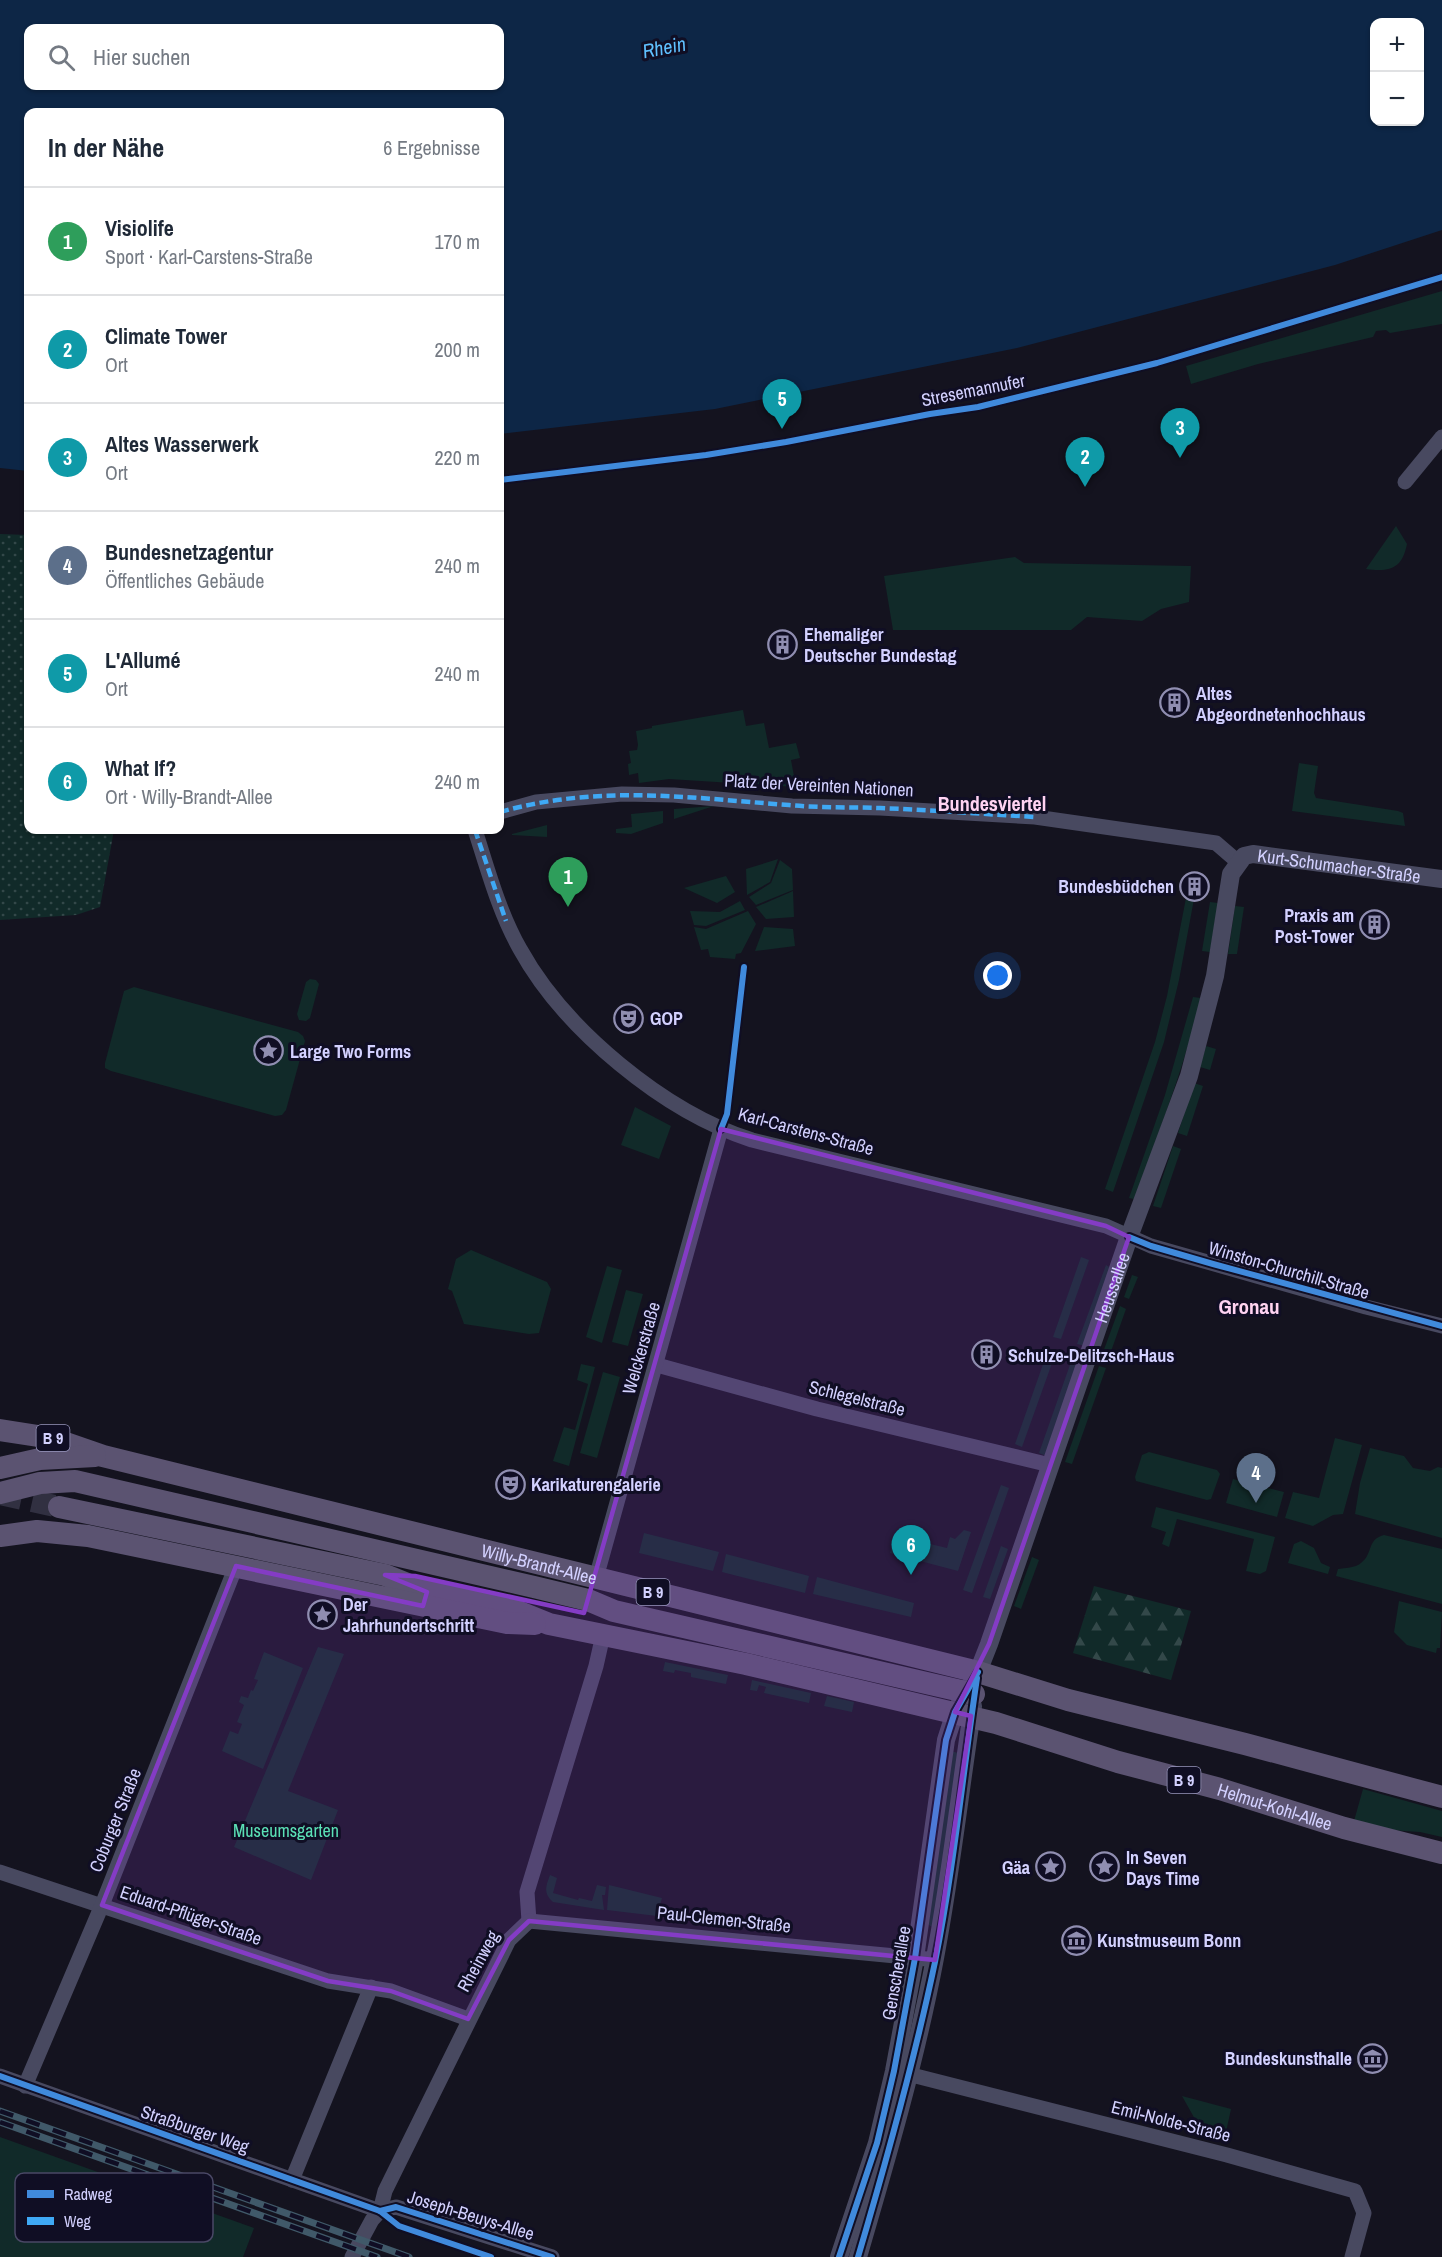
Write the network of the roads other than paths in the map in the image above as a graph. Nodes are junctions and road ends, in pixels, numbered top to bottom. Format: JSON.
{"nodes":[{"id":1,"x":1442,"y":437,"type":"edge"},
{"id":2,"x":1405,"y":482,"type":"dead end"},
{"id":3,"x":504,"y":811,"type":"edge"},
{"id":4,"x":476,"y":834,"type":"edge"},
{"id":5,"x":1238,"y":862,"type":"junction"},
{"id":6,"x":1442,"y":879,"type":"edge"},
{"id":7,"x":721,"y":1129,"type":"junction"},
{"id":8,"x":1129,"y":1237,"type":"junction"},
{"id":9,"x":1442,"y":1326,"type":"edge"},
{"id":10,"x":657,"y":1365,"type":"junction"},
{"id":11,"x":0,"y":1430,"type":"edge"},
{"id":12,"x":103,"y":1456,"type":"junction"},
{"id":13,"x":1050,"y":1465,"type":"junction"},
{"id":14,"x":0,"y":1468,"type":"edge"},
{"id":15,"x":0,"y":1493,"type":"edge"},
{"id":16,"x":59,"y":1507,"type":"tunnel mouth"},
{"id":17,"x":0,"y":1536,"type":"edge"},
{"id":18,"x":236,"y":1566,"type":"junction"},
{"id":19,"x":385,"y":1575,"type":"junction"},
{"id":20,"x":596,"y":1578,"type":"junction"},
{"id":21,"x":588,"y":1600,"type":"junction"},
{"id":22,"x":614,"y":1611,"type":"junction"},
{"id":23,"x":549,"y":1624,"type":"junction"},
{"id":24,"x":603,"y":1635,"type":"junction"},
{"id":25,"x":972,"y":1686,"type":"junction"},
{"id":26,"x":963,"y":1714,"type":"junction"},
{"id":27,"x":1442,"y":1797,"type":"edge"},
{"id":28,"x":1442,"y":1852,"type":"edge"},
{"id":29,"x":0,"y":1872,"type":"edge"},
{"id":30,"x":102,"y":1905,"type":"junction"},
{"id":31,"x":530,"y":1921,"type":"junction"},
{"id":32,"x":915,"y":1958,"type":"junction"},
{"id":33,"x":935,"y":1960,"type":"junction"},
{"id":34,"x":371,"y":1987,"type":"junction"},
{"id":35,"x":468,"y":2019,"type":"junction"},
{"id":36,"x":902,"y":2073,"type":"junction"},
{"id":37,"x":0,"y":2076,"type":"edge"},
{"id":38,"x":25,"y":2086,"type":"junction"},
{"id":39,"x":292,"y":2180,"type":"junction"},
{"id":40,"x":380,"y":2211,"type":"junction"},
{"id":41,"x":352,"y":2257,"type":"edge"},
{"id":42,"x":552,"y":2257,"type":"edge"},
{"id":43,"x":839,"y":2257,"type":"edge"},
{"id":44,"x":858,"y":2257,"type":"edge"},
{"id":45,"x":1352,"y":2257,"type":"edge"}],
"edges":[{"from":1,"to":2,"type":"street"},
{"from":3,"to":5,"type":"street","name":"Platz der Vereinten Nationen"},
{"from":4,"to":7,"type":"street","name":"Karl-Carstens-Straße"},
{"from":5,"to":6,"type":"street","name":"Kurt-Schumacher-Straße"},
{"from":5,"to":8,"type":"street","name":"Heussallee"},
{"from":7,"to":8,"type":"street","name":"Karl-Carstens-Straße"},
{"from":7,"to":10,"type":"street","name":"Welckerstraße"},
{"from":8,"to":9,"type":"street","name":"Winston-Churchill-Straße"},
{"from":8,"to":13,"type":"street","name":"Heussallee"},
{"from":10,"to":13,"type":"street","name":"Schlegelstraße"},
{"from":10,"to":20,"type":"street","name":"Welckerstraße"},
{"from":11,"to":12,"type":"main road","number":"B 9"},
{"from":12,"to":14,"type":"main road"},
{"from":12,"to":20,"type":"main road","name":"Willy-Brandt-Allee","number":"B 9"},
{"from":13,"to":25,"type":"street","name":"Heussallee"},
{"from":15,"to":21,"type":"main road"},
{"from":16,"to":19,"type":"main road","number":"B 9"},
{"from":17,"to":18,"type":"main road"},
{"from":18,"to":23,"type":"main road"},
{"from":18,"to":30,"type":"street","name":"Coburger Straße"},
{"from":19,"to":22,"type":"main road"},
{"from":19,"to":23,"type":"main road","number":"B 9"},
{"from":20,"to":21,"type":"main road"},
{"from":20,"to":25,"type":"main road","name":"Willy-Brandt-Allee","number":"B 9"},
{"from":21,"to":22,"type":"main road"},
{"from":22,"to":25,"type":"main road"},
{"from":23,"to":24,"type":"main road","number":"B 9"},
{"from":24,"to":26,"type":"main road","number":"B 9"},
{"from":24,"to":31,"type":"street"},
{"from":25,"to":26,"type":"street","name":"Genscherallee"},
{"from":25,"to":27,"type":"main road","number":"B 9"},
{"from":26,"to":28,"type":"main road","name":"Helmut-Kohl-Allee","number":"B 9"},
{"from":26,"to":32,"type":"street","name":"Genscherallee"},
{"from":26,"to":33,"type":"street","name":"Genscherallee"},
{"from":29,"to":30,"type":"street","name":"Eduard-Pflüger-Straße"},
{"from":30,"to":34,"type":"street","name":"Eduard-Pflüger-Straße"},
{"from":30,"to":38,"type":"street","name":"Coburger Straße"},
{"from":31,"to":32,"type":"street","name":"Paul-Clemen-Straße"},
{"from":31,"to":35,"type":"street","name":"Rheinweg"},
{"from":32,"to":33,"type":"street","name":"Genscherallee"},
{"from":32,"to":36,"type":"street","name":"Genscherallee"},
{"from":33,"to":36,"type":"street","name":"Genscherallee"},
{"from":34,"to":35,"type":"street","name":"Eduard-Pflüger-Straße"},
{"from":34,"to":39,"type":"street"},
{"from":35,"to":40,"type":"street","name":"Rheinweg"},
{"from":36,"to":43,"type":"street","name":"Genscherallee"},
{"from":36,"to":44,"type":"street","name":"Genscherallee"},
{"from":36,"to":45,"type":"street","name":"Emil-Nolde-Straße"},
{"from":37,"to":38,"type":"street","name":"Straßburger Weg"},
{"from":38,"to":39,"type":"street","name":"Straßburger Weg"},
{"from":39,"to":40,"type":"street","name":"Straßburger Weg"},
{"from":40,"to":41,"type":"street","name":"Rheinweg"},
{"from":40,"to":42,"type":"street","name":"Joseph-Beuys-Allee"}]}
